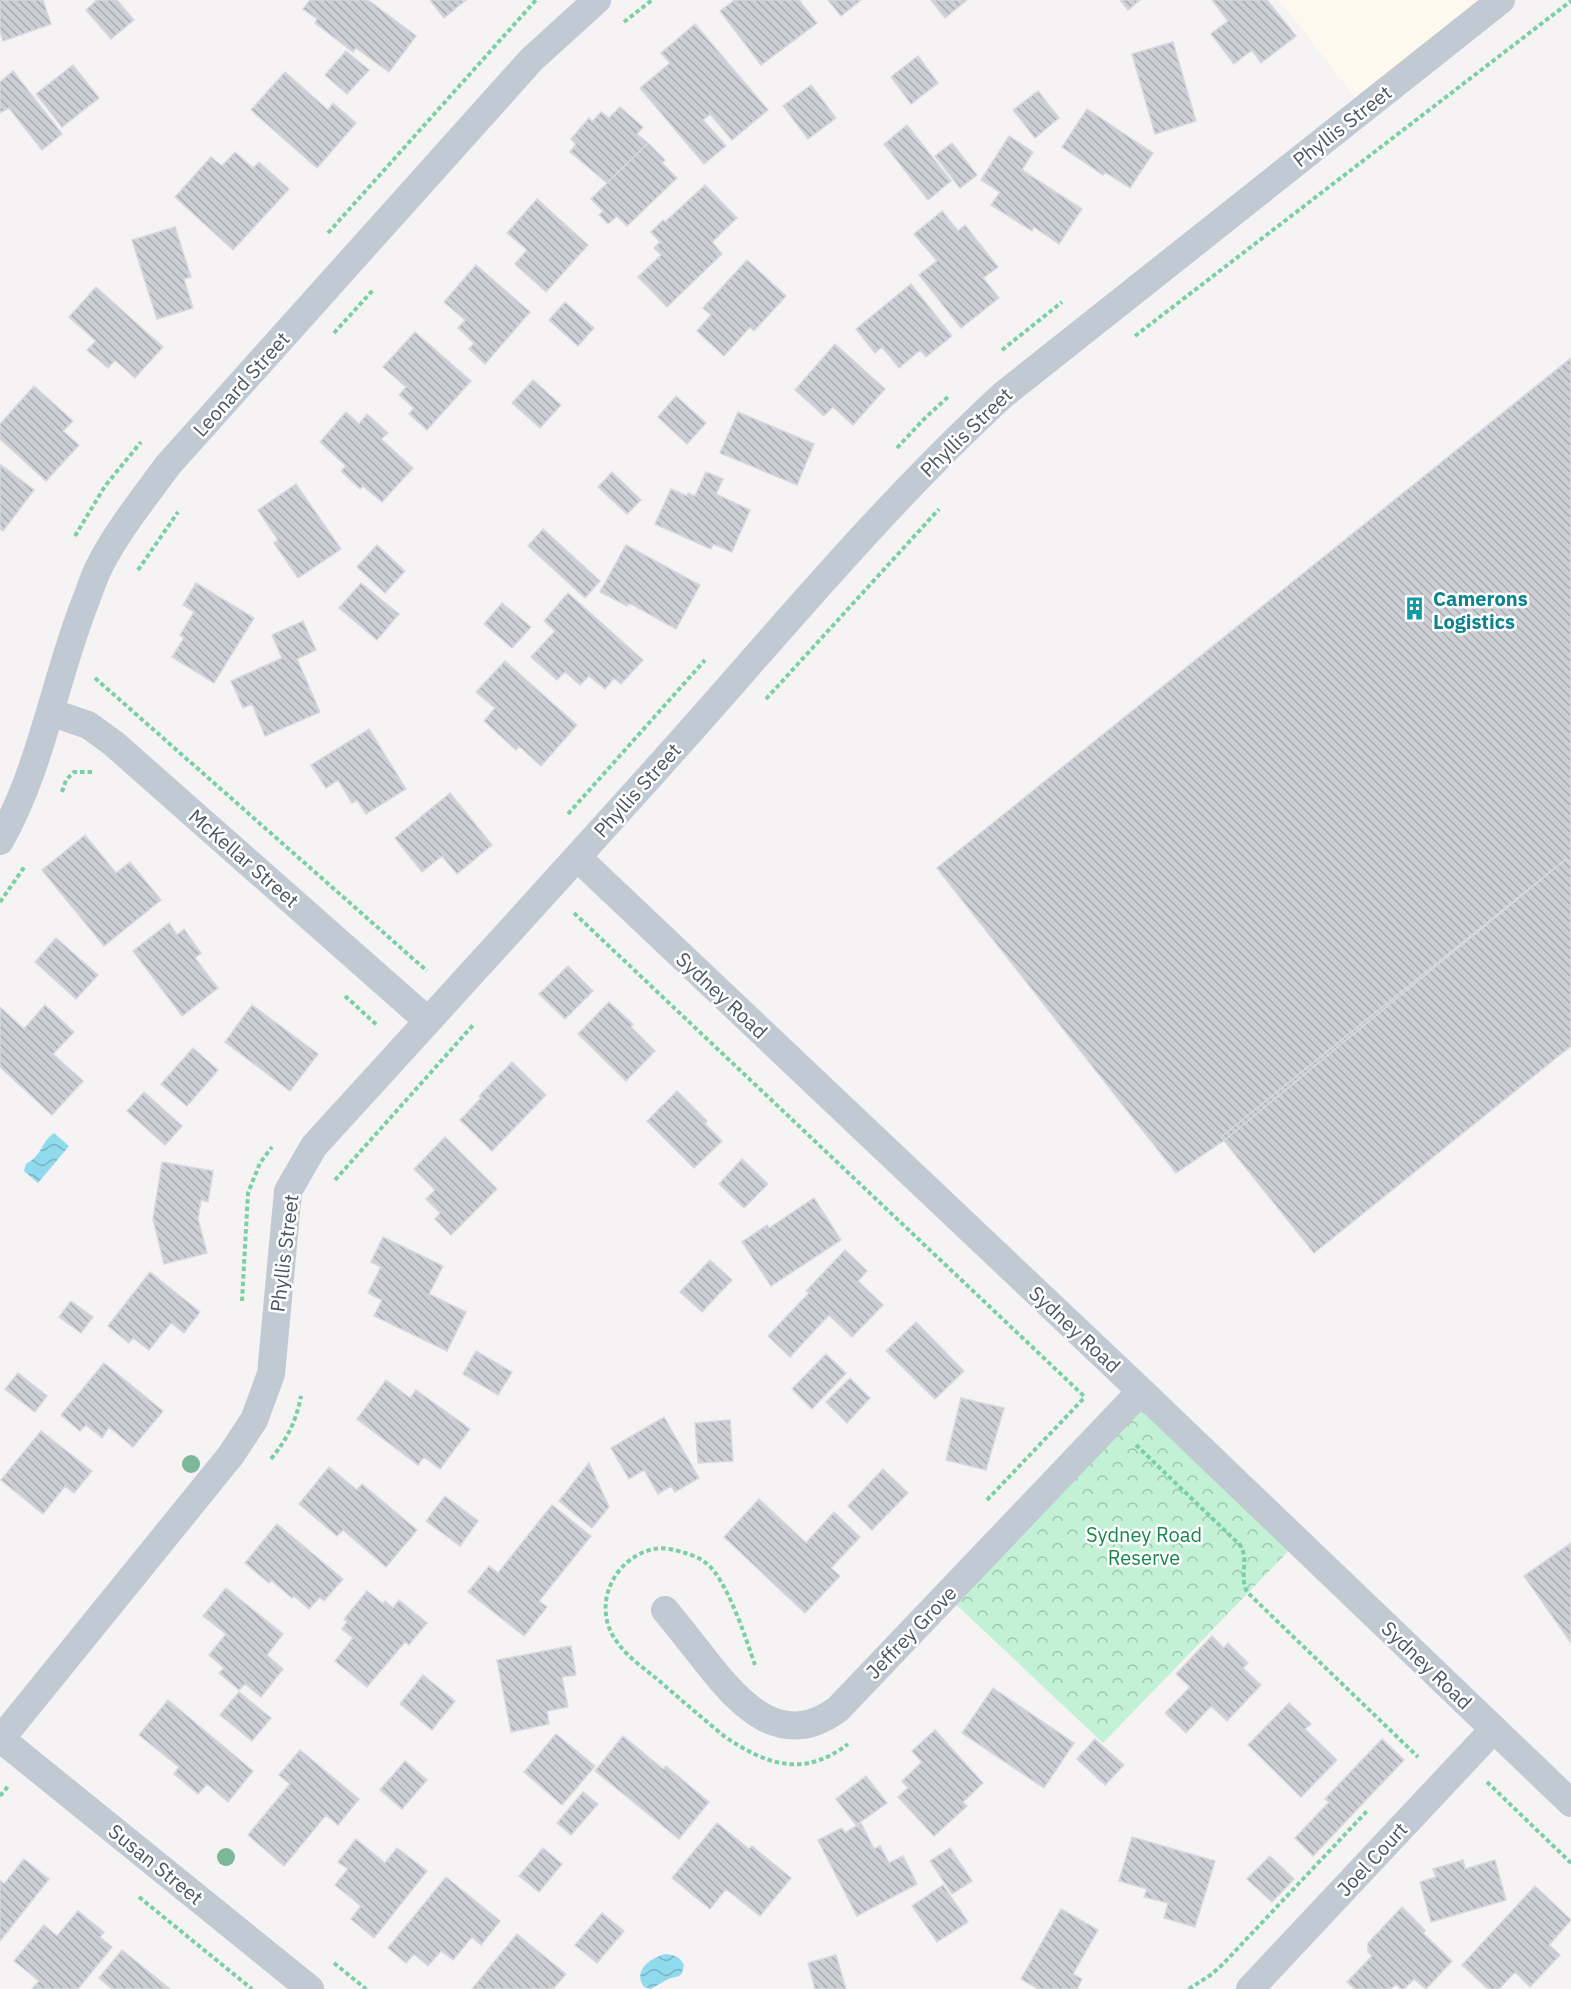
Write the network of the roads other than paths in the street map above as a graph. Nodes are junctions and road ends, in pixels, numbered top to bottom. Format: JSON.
{"nodes":[{"id":1,"x":597,"y":0,"type":"edge"},
{"id":2,"x":1501,"y":0,"type":"edge"},
{"id":3,"x":50,"y":712,"type":"junction"},
{"id":4,"x":0,"y":841,"type":"edge"},
{"id":5,"x":578,"y":858,"type":"junction"},
{"id":6,"x":428,"y":1021,"type":"junction"},
{"id":7,"x":1141,"y":1391,"type":"junction"},
{"id":8,"x":665,"y":1610,"type":"dead end"},
{"id":9,"x":1494,"y":1729,"type":"junction"},
{"id":10,"x":1,"y":1740,"type":"edge"},
{"id":11,"x":1571,"y":1803,"type":"edge"},
{"id":12,"x":310,"y":1989,"type":"edge"},
{"id":13,"x":1250,"y":1989,"type":"edge"}],
"edges":[{"from":1,"to":3,"type":"street","name":"Leonard Street"},
{"from":2,"to":5,"type":"street","name":"Phyllis Street"},
{"from":3,"to":4,"type":"street","name":"Leonard Street"},
{"from":3,"to":6,"type":"street","name":"McKellar Street"},
{"from":5,"to":6,"type":"street","name":"Phyllis Street"},
{"from":5,"to":7,"type":"street","name":"Sydney Road"},
{"from":6,"to":10,"type":"street","name":"Phyllis Street"},
{"from":7,"to":8,"type":"street","name":"Jeffrey Grove"},
{"from":7,"to":9,"type":"street","name":"Sydney Road"},
{"from":9,"to":11,"type":"street","name":"Sydney Road"},
{"from":9,"to":13,"type":"street","name":"Joel Court"},
{"from":10,"to":12,"type":"street","name":"Susan Street"}]}
